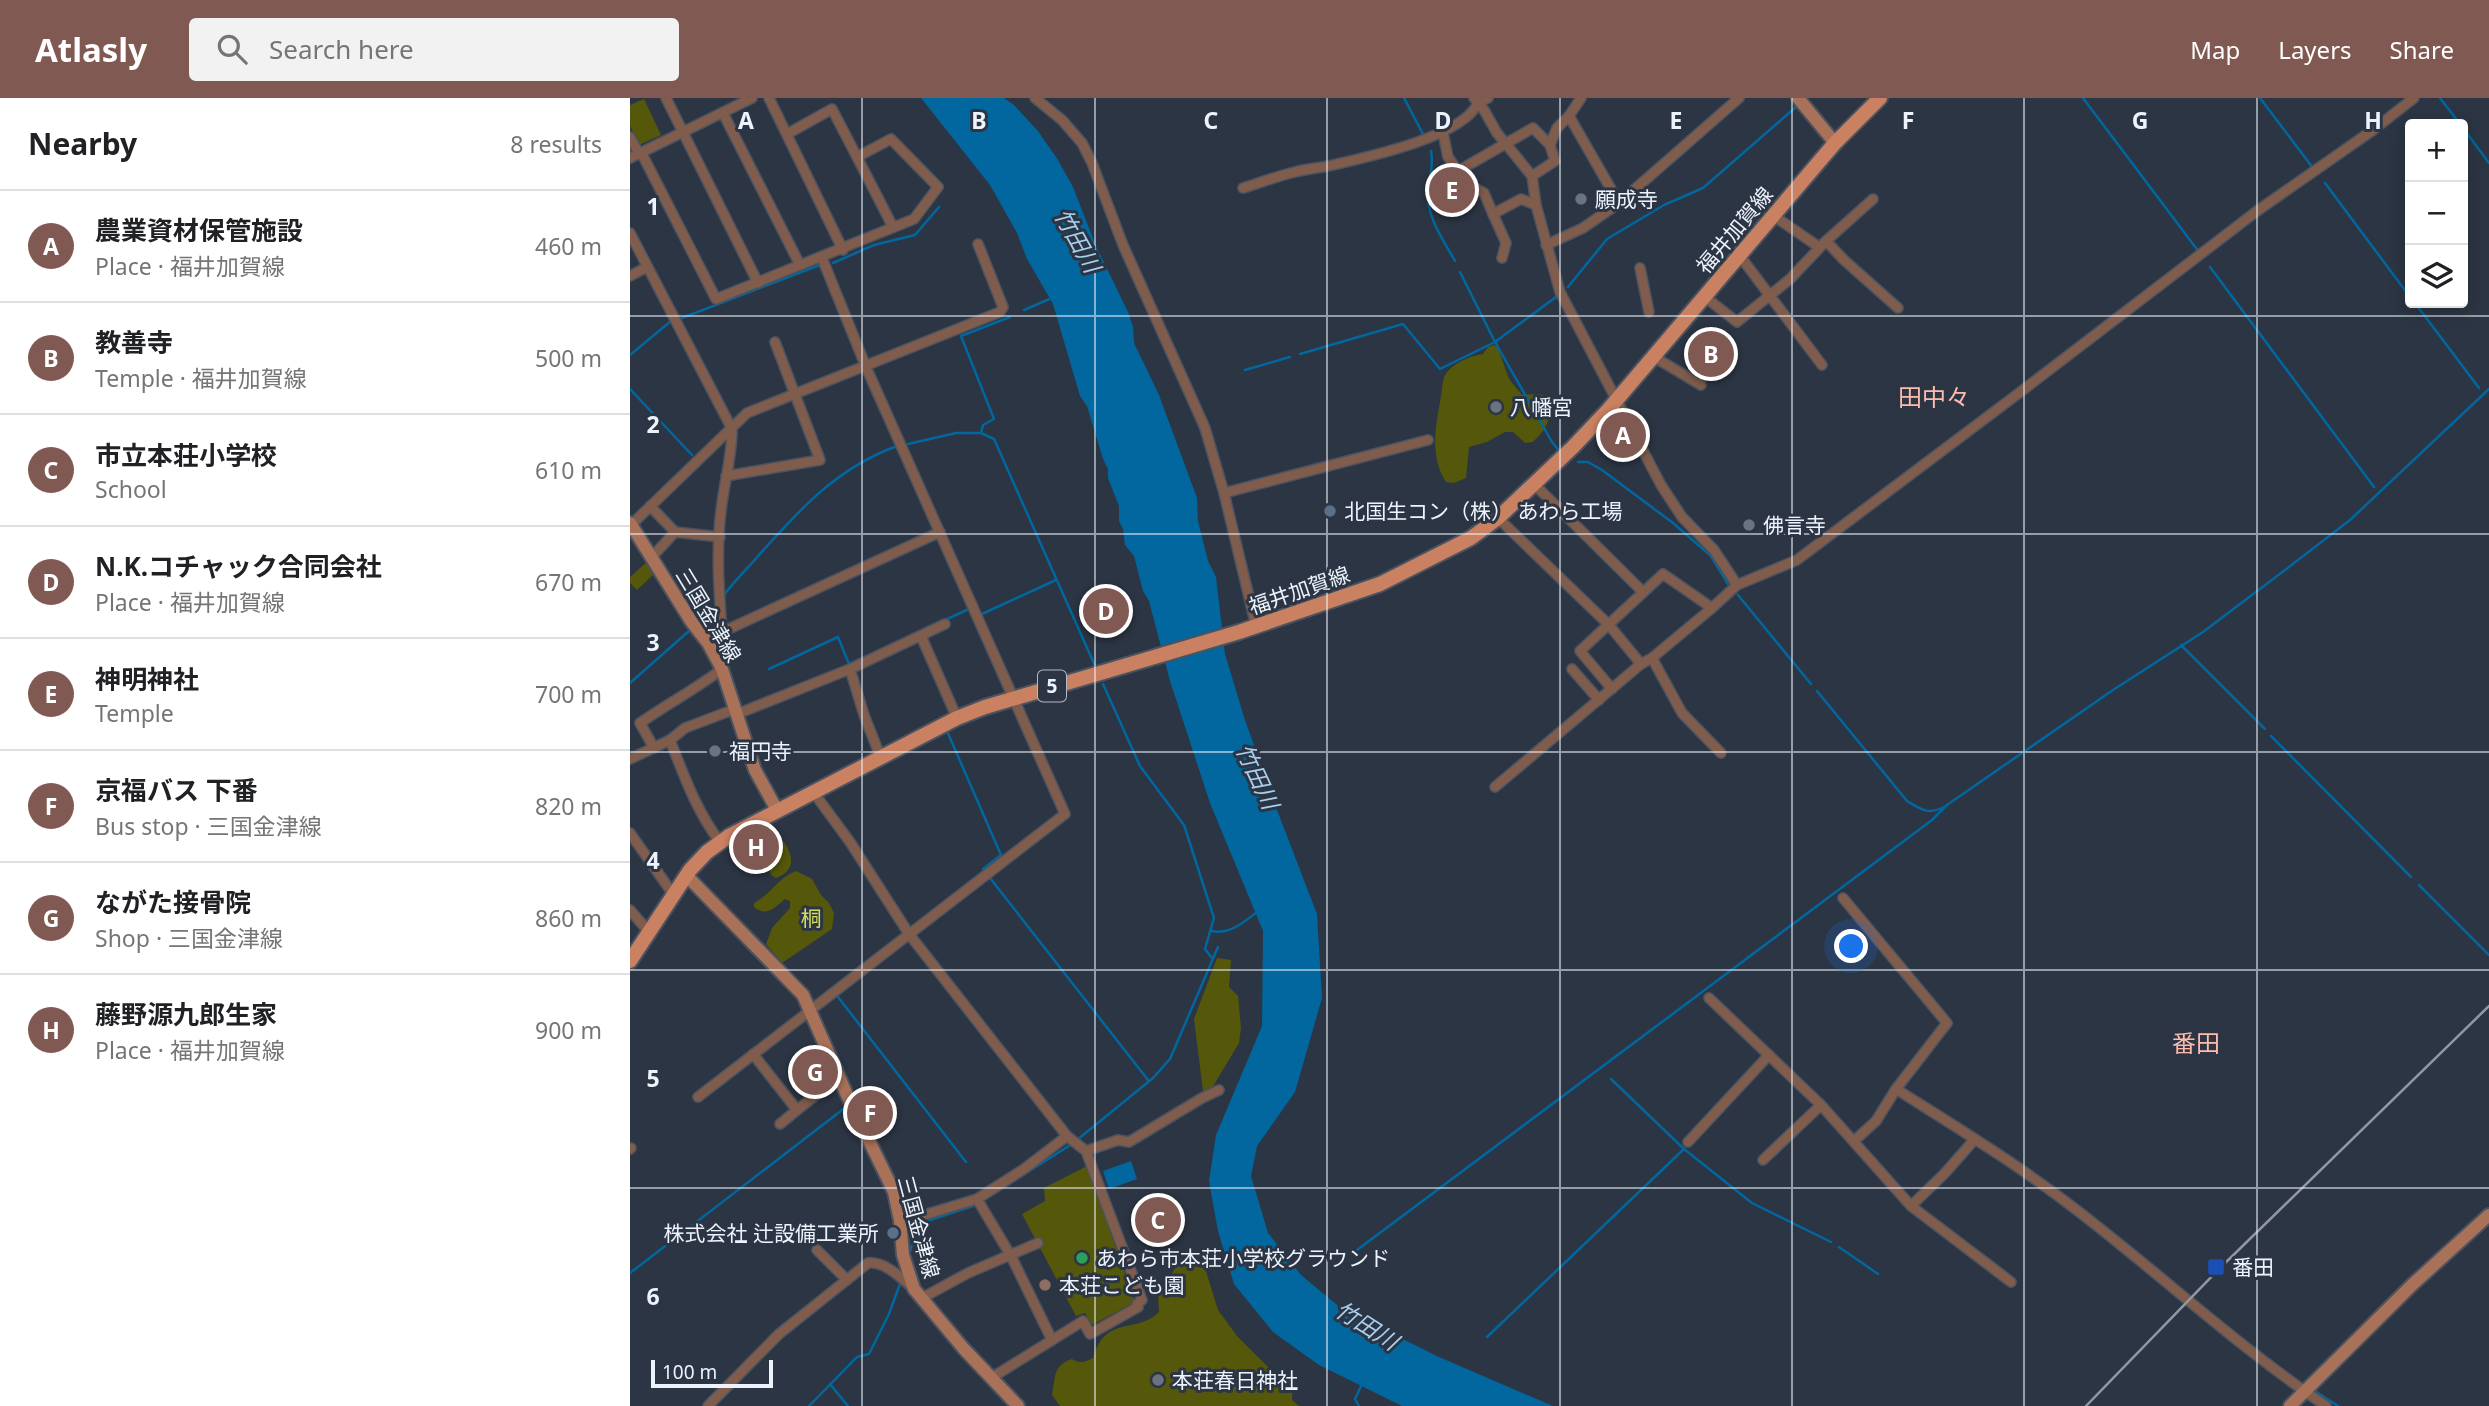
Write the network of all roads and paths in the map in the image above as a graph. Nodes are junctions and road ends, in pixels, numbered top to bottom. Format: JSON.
{"nodes":[{"id":1,"x":666,"y":98,"type":"edge"},
{"id":2,"x":752,"y":98,"type":"edge"},
{"id":3,"x":768,"y":98,"type":"edge"},
{"id":4,"x":1035,"y":98,"type":"edge"},
{"id":5,"x":1488,"y":98,"type":"edge"},
{"id":6,"x":1581,"y":98,"type":"edge"},
{"id":7,"x":1739,"y":98,"type":"edge"},
{"id":8,"x":1798,"y":98,"type":"edge"},
{"id":9,"x":1880,"y":98,"type":"edge"},
{"id":10,"x":2414,"y":98,"type":"edge"},
{"id":11,"x":1476,"y":100,"type":"edge"},
{"id":12,"x":723,"y":113,"type":"junction"},
{"id":13,"x":1569,"y":116,"type":"junction"},
{"id":14,"x":683,"y":133,"type":"junction"},
{"id":15,"x":1443,"y":133,"type":"junction"},
{"id":16,"x":787,"y":134,"type":"junction"},
{"id":17,"x":630,"y":136,"type":"edge"},
{"id":18,"x":1835,"y":143,"type":"junction"},
{"id":19,"x":1506,"y":145,"type":"junction"},
{"id":20,"x":1550,"y":145,"type":"junction"},
{"id":21,"x":636,"y":155,"type":"edge"},
{"id":22,"x":857,"y":158,"type":"junction"},
{"id":23,"x":1458,"y":172,"type":"junction"},
{"id":24,"x":1532,"y":176,"type":"junction"},
{"id":25,"x":1243,"y":188,"type":"dead end"},
{"id":26,"x":1873,"y":199,"type":"dead end"},
{"id":27,"x":1619,"y":203,"type":"junction"},
{"id":28,"x":1536,"y":205,"type":"junction"},
{"id":29,"x":1493,"y":214,"type":"junction"},
{"id":30,"x":1774,"y":216,"type":"junction"},
{"id":31,"x":893,"y":227,"type":"junction"},
{"id":32,"x":630,"y":233,"type":"edge"},
{"id":33,"x":978,"y":244,"type":"dead end"},
{"id":34,"x":1822,"y":244,"type":"junction"},
{"id":35,"x":1546,"y":245,"type":"junction"},
{"id":36,"x":843,"y":250,"type":"junction"},
{"id":37,"x":1740,"y":256,"type":"junction"},
{"id":38,"x":822,"y":258,"type":"junction"},
{"id":39,"x":1502,"y":258,"type":"dead end"},
{"id":40,"x":800,"y":265,"type":"junction"},
{"id":41,"x":647,"y":267,"type":"junction"},
{"id":42,"x":1640,"y":268,"type":"dead end"},
{"id":43,"x":630,"y":276,"type":"edge"},
{"id":44,"x":758,"y":283,"type":"junction"},
{"id":45,"x":1770,"y":293,"type":"junction"},
{"id":46,"x":1705,"y":297,"type":"junction"},
{"id":47,"x":1898,"y":308,"type":"dead end"},
{"id":48,"x":1649,"y":312,"type":"dead end"},
{"id":49,"x":775,"y":342,"type":"dead end"},
{"id":50,"x":1654,"y":357,"type":"junction"},
{"id":51,"x":1822,"y":365,"type":"dead end"},
{"id":52,"x":866,"y":367,"type":"junction"},
{"id":53,"x":1701,"y":385,"type":"dead end"},
{"id":54,"x":796,"y":393,"type":"junction"},
{"id":55,"x":1617,"y":401,"type":"junction"},
{"id":56,"x":732,"y":429,"type":"junction"},
{"id":57,"x":1428,"y":440,"type":"dead end"},
{"id":58,"x":726,"y":476,"type":"junction"},
{"id":59,"x":1534,"y":484,"type":"junction"},
{"id":60,"x":1224,"y":493,"type":"junction"},
{"id":61,"x":650,"y":506,"type":"junction"},
{"id":62,"x":1498,"y":518,"type":"junction"},
{"id":63,"x":630,"y":524,"type":"edge"},
{"id":64,"x":675,"y":532,"type":"junction"},
{"id":65,"x":940,"y":532,"type":"junction"},
{"id":66,"x":720,"y":537,"type":"junction"},
{"id":67,"x":651,"y":558,"type":"junction"},
{"id":68,"x":1737,"y":585,"type":"junction"},
{"id":69,"x":1643,"y":592,"type":"junction"},
{"id":70,"x":1712,"y":608,"type":"junction"},
{"id":71,"x":945,"y":624,"type":"dead end"},
{"id":72,"x":1609,"y":625,"type":"junction"},
{"id":73,"x":1256,"y":626,"type":"junction"},
{"id":74,"x":722,"y":632,"type":"junction"},
{"id":75,"x":921,"y":636,"type":"junction"},
{"id":76,"x":708,"y":643,"type":"junction"},
{"id":77,"x":1652,"y":658,"type":"junction"},
{"id":78,"x":1641,"y":664,"type":"junction"},
{"id":79,"x":722,"y":669,"type":"junction"},
{"id":80,"x":850,"y":669,"type":"junction"},
{"id":81,"x":1572,"y":669,"type":"dead end"},
{"id":82,"x":1612,"y":689,"type":"junction"},
{"id":83,"x":1015,"y":697,"type":"junction"},
{"id":84,"x":1599,"y":700,"type":"junction"},
{"id":85,"x":736,"y":711,"type":"junction"},
{"id":86,"x":957,"y":718,"type":"junction"},
{"id":87,"x":670,"y":740,"type":"junction"},
{"id":88,"x":654,"y":748,"type":"junction"},
{"id":89,"x":1721,"y":753,"type":"dead end"},
{"id":90,"x":881,"y":758,"type":"junction"},
{"id":91,"x":630,"y":759,"type":"edge"},
{"id":92,"x":1495,"y":787,"type":"dead end"},
{"id":93,"x":814,"y":793,"type":"junction"},
{"id":94,"x":777,"y":810,"type":"junction"},
{"id":95,"x":630,"y":833,"type":"edge"},
{"id":96,"x":720,"y":842,"type":"junction"},
{"id":97,"x":686,"y":875,"type":"junction"},
{"id":98,"x":673,"y":894,"type":"junction"},
{"id":99,"x":1843,"y":898,"type":"dead end"},
{"id":100,"x":630,"y":910,"type":"edge"},
{"id":101,"x":649,"y":932,"type":"junction"},
{"id":102,"x":909,"y":934,"type":"junction"},
{"id":103,"x":630,"y":961,"type":"edge"},
{"id":104,"x":1709,"y":998,"type":"dead end"},
{"id":105,"x":811,"y":1009,"type":"junction"},
{"id":106,"x":753,"y":1054,"type":"junction"},
{"id":107,"x":1769,"y":1055,"type":"junction"},
{"id":108,"x":839,"y":1077,"type":"junction"},
{"id":109,"x":1896,"y":1089,"type":"junction"},
{"id":110,"x":1219,"y":1090,"type":"dead end"},
{"id":111,"x":698,"y":1097,"type":"dead end"},
{"id":112,"x":1821,"y":1105,"type":"junction"},
{"id":113,"x":797,"y":1110,"type":"junction"},
{"id":114,"x":780,"y":1124,"type":"dead end"},
{"id":115,"x":1067,"y":1136,"type":"junction"},
{"id":116,"x":1975,"y":1139,"type":"junction"},
{"id":117,"x":1855,"y":1140,"type":"junction"},
{"id":118,"x":1688,"y":1142,"type":"dead end"},
{"id":119,"x":1086,"y":1151,"type":"junction"},
{"id":120,"x":1763,"y":1160,"type":"dead end"},
{"id":121,"x":977,"y":1199,"type":"junction"},
{"id":122,"x":1911,"y":1206,"type":"junction"},
{"id":123,"x":2489,"y":1215,"type":"edge"},
{"id":124,"x":900,"y":1220,"type":"junction"},
{"id":125,"x":1038,"y":1243,"type":"dead end"},
{"id":126,"x":817,"y":1250,"type":"dead end"},
{"id":127,"x":903,"y":1255,"type":"junction"},
{"id":128,"x":1011,"y":1256,"type":"junction"},
{"id":129,"x":891,"y":1270,"type":"junction"},
{"id":130,"x":847,"y":1280,"type":"junction"},
{"id":131,"x":2011,"y":1282,"type":"dead end"},
{"id":132,"x":918,"y":1294,"type":"junction"},
{"id":133,"x":1052,"y":1340,"type":"junction"},
{"id":134,"x":991,"y":1378,"type":"junction"},
{"id":135,"x":2303,"y":1390,"type":"junction"},
{"id":136,"x":708,"y":1406,"type":"edge"},
{"id":137,"x":1018,"y":1406,"type":"edge"},
{"id":138,"x":2290,"y":1406,"type":"edge"},
{"id":139,"x":2326,"y":1406,"type":"edge"}],
"edges":[{"from":1,"to":14,"type":"street"},
{"from":2,"to":12,"type":"street"},
{"from":3,"to":16,"type":"street"},
{"from":4,"to":60,"type":"street"},
{"from":5,"to":11,"type":"street"},
{"from":6,"to":13,"type":"street"},
{"from":7,"to":27,"type":"street"},
{"from":8,"to":18,"type":"main road"},
{"from":9,"to":18,"type":"main road","name":"福井加賀線","number":"5"},
{"from":10,"to":68,"type":"street"},
{"from":11,"to":15,"type":"street"},
{"from":11,"to":19,"type":"street"},
{"from":12,"to":14,"type":"street"},
{"from":12,"to":40,"type":"street"},
{"from":13,"to":20,"type":"street"},
{"from":13,"to":27,"type":"street"},
{"from":14,"to":21,"type":"street"},
{"from":14,"to":44,"type":"street"},
{"from":15,"to":23,"type":"street"},
{"from":15,"to":25,"type":"street"},
{"from":16,"to":22,"type":"street"},
{"from":16,"to":36,"type":"street"},
{"from":17,"to":21,"type":"street"},
{"from":18,"to":30,"type":"main road","name":"福井加賀線","number":"5"},
{"from":19,"to":20,"type":"street"},
{"from":19,"to":23,"type":"street"},
{"from":19,"to":24,"type":"street"},
{"from":20,"to":24,"type":"street"},
{"from":21,"to":44,"type":"street"},
{"from":22,"to":31,"type":"street"},
{"from":22,"to":31,"type":"street"},
{"from":23,"to":29,"type":"street"},
{"from":24,"to":28,"type":"street"},
{"from":26,"to":34,"type":"street"},
{"from":27,"to":35,"type":"street"},
{"from":28,"to":29,"type":"street"},
{"from":28,"to":35,"type":"street"},
{"from":29,"to":39,"type":"street"},
{"from":30,"to":34,"type":"street"},
{"from":30,"to":37,"type":"main road","name":"福井加賀線","number":"5"},
{"from":31,"to":36,"type":"street"},
{"from":32,"to":41,"type":"street"},
{"from":33,"to":52,"type":"street"},
{"from":34,"to":45,"type":"street"},
{"from":34,"to":47,"type":"street"},
{"from":35,"to":55,"type":"street"},
{"from":36,"to":38,"type":"street"},
{"from":37,"to":45,"type":"street"},
{"from":37,"to":46,"type":"main road","name":"福井加賀線","number":"5"},
{"from":38,"to":40,"type":"street"},
{"from":38,"to":52,"type":"street"},
{"from":40,"to":44,"type":"street"},
{"from":41,"to":43,"type":"street"},
{"from":41,"to":56,"type":"street"},
{"from":42,"to":48,"type":"street"},
{"from":45,"to":46,"type":"street"},
{"from":45,"to":51,"type":"street"},
{"from":46,"to":50,"type":"main road","name":"福井加賀線","number":"5"},
{"from":49,"to":54,"type":"street"},
{"from":50,"to":53,"type":"street"},
{"from":50,"to":55,"type":"main road","name":"福井加賀線","number":"5"},
{"from":52,"to":54,"type":"street"},
{"from":52,"to":65,"type":"street"},
{"from":54,"to":56,"type":"street"},
{"from":54,"to":58,"type":"street"},
{"from":55,"to":59,"type":"main road","name":"福井加賀線","number":"5"},
{"from":55,"to":68,"type":"street"},
{"from":56,"to":58,"type":"street"},
{"from":56,"to":61,"type":"street"},
{"from":57,"to":60,"type":"street"},
{"from":58,"to":66,"type":"street"},
{"from":59,"to":62,"type":"main road","name":"福井加賀線","number":"5"},
{"from":59,"to":69,"type":"street"},
{"from":60,"to":73,"type":"street"},
{"from":61,"to":63,"type":"street"},
{"from":61,"to":64,"type":"street"},
{"from":62,"to":72,"type":"street"},
{"from":62,"to":73,"type":"main road","name":"福井加賀線","number":"5"},
{"from":63,"to":67,"type":"main road","name":"三国金津線"},
{"from":64,"to":66,"type":"street"},
{"from":64,"to":67,"type":"street"},
{"from":65,"to":74,"type":"street"},
{"from":65,"to":83,"type":"street"},
{"from":66,"to":74,"type":"street"},
{"from":67,"to":76,"type":"main road","name":"三国金津線"},
{"from":68,"to":70,"type":"street"},
{"from":69,"to":70,"type":"street"},
{"from":69,"to":72,"type":"street"},
{"from":70,"to":77,"type":"street"},
{"from":71,"to":75,"type":"street"},
{"from":72,"to":78,"type":"street"},
{"from":72,"to":82,"type":"street"},
{"from":73,"to":83,"type":"main road","name":"福井加賀線","number":"5"},
{"from":74,"to":76,"type":"street"},
{"from":75,"to":80,"type":"street"},
{"from":75,"to":86,"type":"street"},
{"from":76,"to":79,"type":"main road","name":"三国金津線"},
{"from":77,"to":78,"type":"street"},
{"from":77,"to":89,"type":"street"},
{"from":78,"to":82,"type":"street"},
{"from":79,"to":85,"type":"main road","name":"三国金津線"},
{"from":79,"to":88,"type":"street"},
{"from":80,"to":85,"type":"street"},
{"from":80,"to":90,"type":"street"},
{"from":81,"to":84,"type":"street"},
{"from":82,"to":84,"type":"street"},
{"from":83,"to":86,"type":"main road","name":"福井加賀線","number":"5"},
{"from":83,"to":102,"type":"street"},
{"from":84,"to":92,"type":"street"},
{"from":85,"to":87,"type":"street"},
{"from":85,"to":94,"type":"main road","name":"三国金津線"},
{"from":86,"to":90,"type":"main road","name":"福井加賀線","number":"5"},
{"from":87,"to":88,"type":"street"},
{"from":87,"to":96,"type":"street"},
{"from":88,"to":91,"type":"street"},
{"from":90,"to":93,"type":"main road","name":"福井加賀線","number":"5"},
{"from":93,"to":94,"type":"main road","name":"福井加賀線","number":"5"},
{"from":93,"to":102,"type":"street"},
{"from":94,"to":96,"type":"main road","name":"福井加賀線","number":"5"},
{"from":95,"to":98,"type":"street"},
{"from":96,"to":97,"type":"main road","name":"福井加賀線","number":"5"},
{"from":97,"to":98,"type":"main road","name":"福井加賀線","number":"5"},
{"from":97,"to":105,"type":"main road","name":"三国金津線"},
{"from":98,"to":101,"type":"main road","name":"福井加賀線","number":"5"},
{"from":99,"to":109,"type":"street"},
{"from":100,"to":101,"type":"street"},
{"from":101,"to":103,"type":"main road","name":"福井加賀線","number":"5"},
{"from":102,"to":105,"type":"street"},
{"from":102,"to":115,"type":"street"},
{"from":104,"to":107,"type":"street"},
{"from":105,"to":106,"type":"street"},
{"from":105,"to":108,"type":"main road","name":"三国金津線"},
{"from":106,"to":111,"type":"street"},
{"from":106,"to":113,"type":"street"},
{"from":107,"to":112,"type":"street"},
{"from":107,"to":118,"type":"street"},
{"from":108,"to":113,"type":"street"},
{"from":108,"to":124,"type":"main road","name":"三国金津線"},
{"from":109,"to":116,"type":"street"},
{"from":109,"to":117,"type":"street"},
{"from":110,"to":119,"type":"street"},
{"from":112,"to":117,"type":"street"},
{"from":112,"to":120,"type":"street"},
{"from":113,"to":114,"type":"street"},
{"from":115,"to":119,"type":"street"},
{"from":115,"to":121,"type":"street"},
{"from":116,"to":122,"type":"street"},
{"from":116,"to":135,"type":"street"},
{"from":117,"to":122,"type":"street"},
{"from":119,"to":133,"type":"street"},
{"from":121,"to":124,"type":"street"},
{"from":121,"to":128,"type":"street"},
{"from":122,"to":131,"type":"street"},
{"from":123,"to":135,"type":"main road"},
{"from":124,"to":127,"type":"main road","name":"三国金津線"},
{"from":125,"to":128,"type":"street"},
{"from":126,"to":130,"type":"street"},
{"from":127,"to":129,"type":"street"},
{"from":127,"to":132,"type":"main road","name":"三国金津線"},
{"from":128,"to":132,"type":"street"},
{"from":128,"to":133,"type":"street"},
{"from":129,"to":130,"type":"street"},
{"from":129,"to":132,"type":"street"},
{"from":130,"to":136,"type":"street"},
{"from":132,"to":134,"type":"main road","name":"三国金津線"},
{"from":133,"to":134,"type":"street"},
{"from":134,"to":137,"type":"main road","name":"三国金津線"},
{"from":135,"to":138,"type":"main road"},
{"from":135,"to":139,"type":"street"}]}
